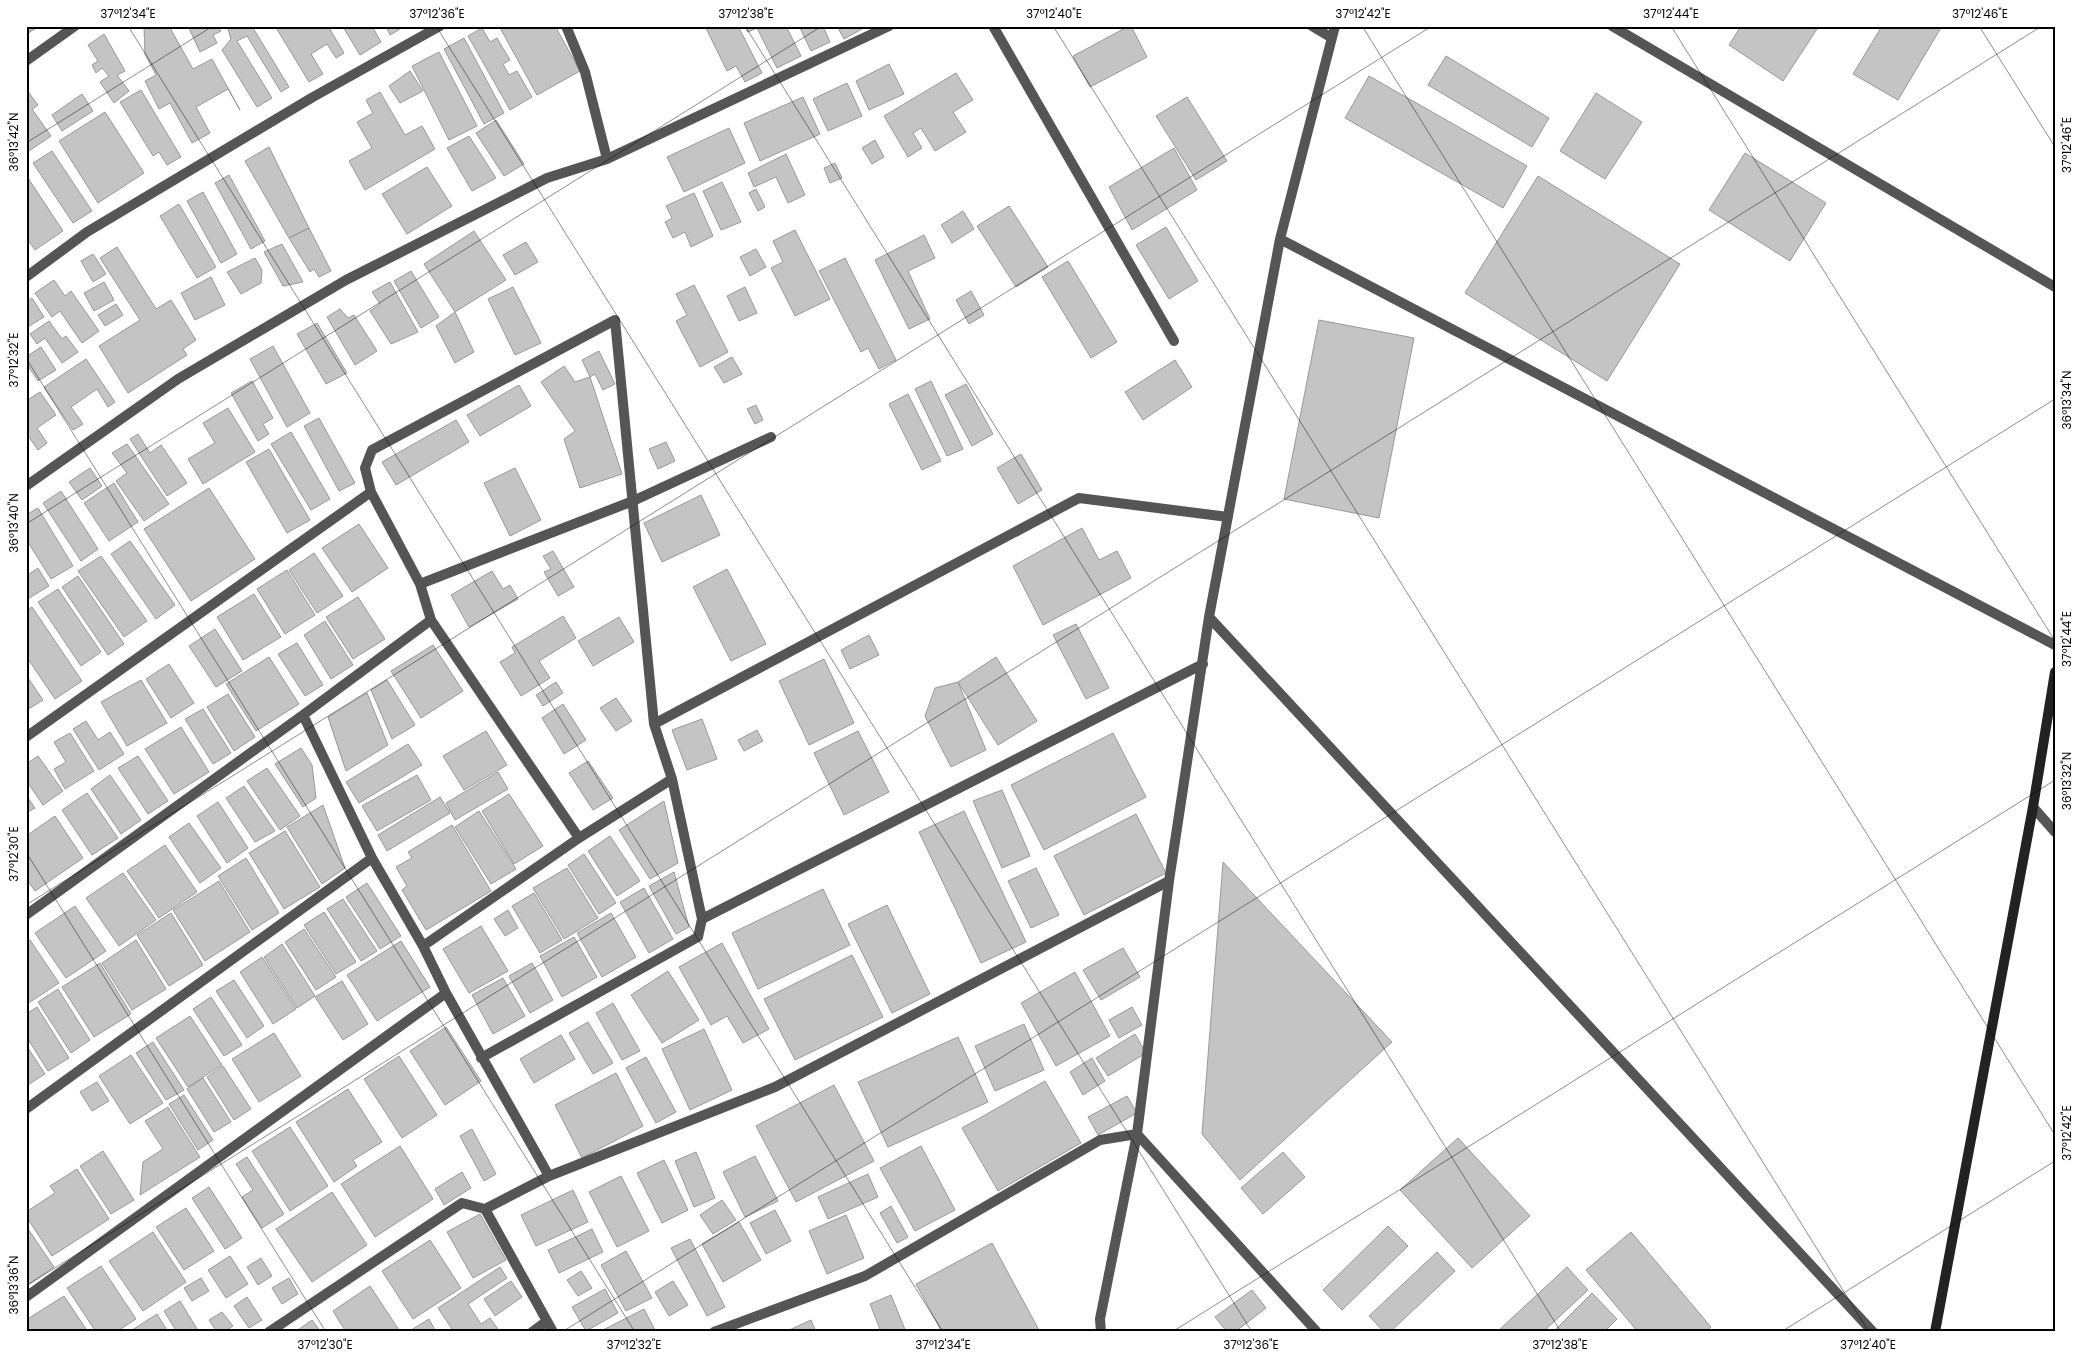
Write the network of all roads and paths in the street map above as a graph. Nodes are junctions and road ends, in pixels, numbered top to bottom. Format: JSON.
{"nodes":[{"id":1,"x":76,"y":26,"type":"edge"},
{"id":2,"x":440,"y":26,"type":"edge"},
{"id":3,"x":566,"y":26,"type":"edge"},
{"id":4,"x":889,"y":26,"type":"edge"},
{"id":5,"x":993,"y":26,"type":"edge"},
{"id":6,"x":1312,"y":26,"type":"edge"},
{"id":7,"x":1335,"y":26,"type":"edge"},
{"id":8,"x":1612,"y":26,"type":"edge"},
{"id":9,"x":1332,"y":38,"type":"junction"},
{"id":10,"x":26,"y":61,"type":"edge"},
{"id":11,"x":607,"y":159,"type":"junction"},
{"id":12,"x":1280,"y":239,"type":"junction"},
{"id":13,"x":26,"y":277,"type":"edge"},
{"id":14,"x":2055,"y":287,"type":"edge"},
{"id":15,"x":1174,"y":341,"type":"dead end"},
{"id":16,"x":771,"y":436,"type":"dead end"},
{"id":17,"x":26,"y":486,"type":"edge"},
{"id":18,"x":372,"y":492,"type":"junction"},
{"id":19,"x":633,"y":501,"type":"junction"},
{"id":20,"x":1228,"y":517,"type":"junction"},
{"id":21,"x":420,"y":584,"type":"junction"},
{"id":22,"x":1209,"y":617,"type":"junction"},
{"id":23,"x":431,"y":620,"type":"junction"},
{"id":24,"x":2055,"y":645,"type":"edge"},
{"id":25,"x":1202,"y":664,"type":"junction"},
{"id":26,"x":2055,"y":672,"type":"edge"},
{"id":27,"x":303,"y":716,"type":"junction"},
{"id":28,"x":654,"y":724,"type":"junction"},
{"id":29,"x":26,"y":737,"type":"edge"},
{"id":30,"x":672,"y":779,"type":"junction"},
{"id":31,"x":2033,"y":808,"type":"junction"},
{"id":32,"x":2055,"y":832,"type":"edge"},
{"id":33,"x":579,"y":838,"type":"junction"},
{"id":34,"x":372,"y":858,"type":"junction"},
{"id":35,"x":1169,"y":881,"type":"junction"},
{"id":36,"x":26,"y":916,"type":"edge"},
{"id":37,"x":702,"y":919,"type":"junction"},
{"id":38,"x":423,"y":946,"type":"junction"},
{"id":39,"x":446,"y":993,"type":"junction"},
{"id":40,"x":481,"y":1058,"type":"junction"},
{"id":41,"x":26,"y":1109,"type":"edge"},
{"id":42,"x":1137,"y":1134,"type":"junction"},
{"id":43,"x":549,"y":1176,"type":"junction"},
{"id":44,"x":485,"y":1208,"type":"junction"},
{"id":45,"x":26,"y":1297,"type":"edge"},
{"id":46,"x":547,"y":1321,"type":"junction"},
{"id":47,"x":269,"y":1332,"type":"edge"},
{"id":48,"x":532,"y":1332,"type":"edge"},
{"id":49,"x":553,"y":1332,"type":"edge"},
{"id":50,"x":714,"y":1332,"type":"edge"},
{"id":51,"x":1101,"y":1332,"type":"edge"},
{"id":52,"x":1317,"y":1332,"type":"edge"},
{"id":53,"x":1873,"y":1332,"type":"edge"},
{"id":54,"x":1935,"y":1332,"type":"edge"}],
"edges":[{"from":1,"to":10,"type":"street"},
{"from":2,"to":13,"type":"street"},
{"from":3,"to":11,"type":"street"},
{"from":4,"to":11,"type":"street"},
{"from":5,"to":15,"type":"street"},
{"from":6,"to":9,"type":"street"},
{"from":7,"to":9,"type":"street"},
{"from":8,"to":14,"type":"street"},
{"from":9,"to":12,"type":"street"},
{"from":11,"to":17,"type":"street"},
{"from":12,"to":20,"type":"street"},
{"from":12,"to":24,"type":"street"},
{"from":16,"to":19,"type":"street"},
{"from":18,"to":19,"type":"street"},
{"from":18,"to":21,"type":"street"},
{"from":18,"to":29,"type":"street"},
{"from":19,"to":21,"type":"street"},
{"from":19,"to":28,"type":"street"},
{"from":20,"to":22,"type":"street"},
{"from":20,"to":28,"type":"street"},
{"from":21,"to":23,"type":"street"},
{"from":22,"to":25,"type":"street"},
{"from":22,"to":53,"type":"street"},
{"from":23,"to":27,"type":"street"},
{"from":23,"to":33,"type":"street"},
{"from":25,"to":35,"type":"street"},
{"from":25,"to":37,"type":"street"},
{"from":26,"to":31,"type":"main road"},
{"from":27,"to":34,"type":"street"},
{"from":27,"to":36,"type":"street"},
{"from":28,"to":30,"type":"street"},
{"from":30,"to":33,"type":"street"},
{"from":30,"to":37,"type":"street"},
{"from":31,"to":32,"type":"street"},
{"from":31,"to":54,"type":"main road"},
{"from":33,"to":38,"type":"street"},
{"from":34,"to":38,"type":"street"},
{"from":34,"to":41,"type":"street"},
{"from":35,"to":42,"type":"street"},
{"from":35,"to":43,"type":"street"},
{"from":37,"to":40,"type":"street"},
{"from":38,"to":39,"type":"street"},
{"from":39,"to":40,"type":"street"},
{"from":39,"to":45,"type":"street"},
{"from":40,"to":43,"type":"street"},
{"from":42,"to":50,"type":"street"},
{"from":42,"to":51,"type":"street"},
{"from":42,"to":52,"type":"street"},
{"from":43,"to":44,"type":"street"},
{"from":44,"to":46,"type":"street"},
{"from":44,"to":47,"type":"street"},
{"from":46,"to":48,"type":"street"},
{"from":46,"to":49,"type":"street"}]}
